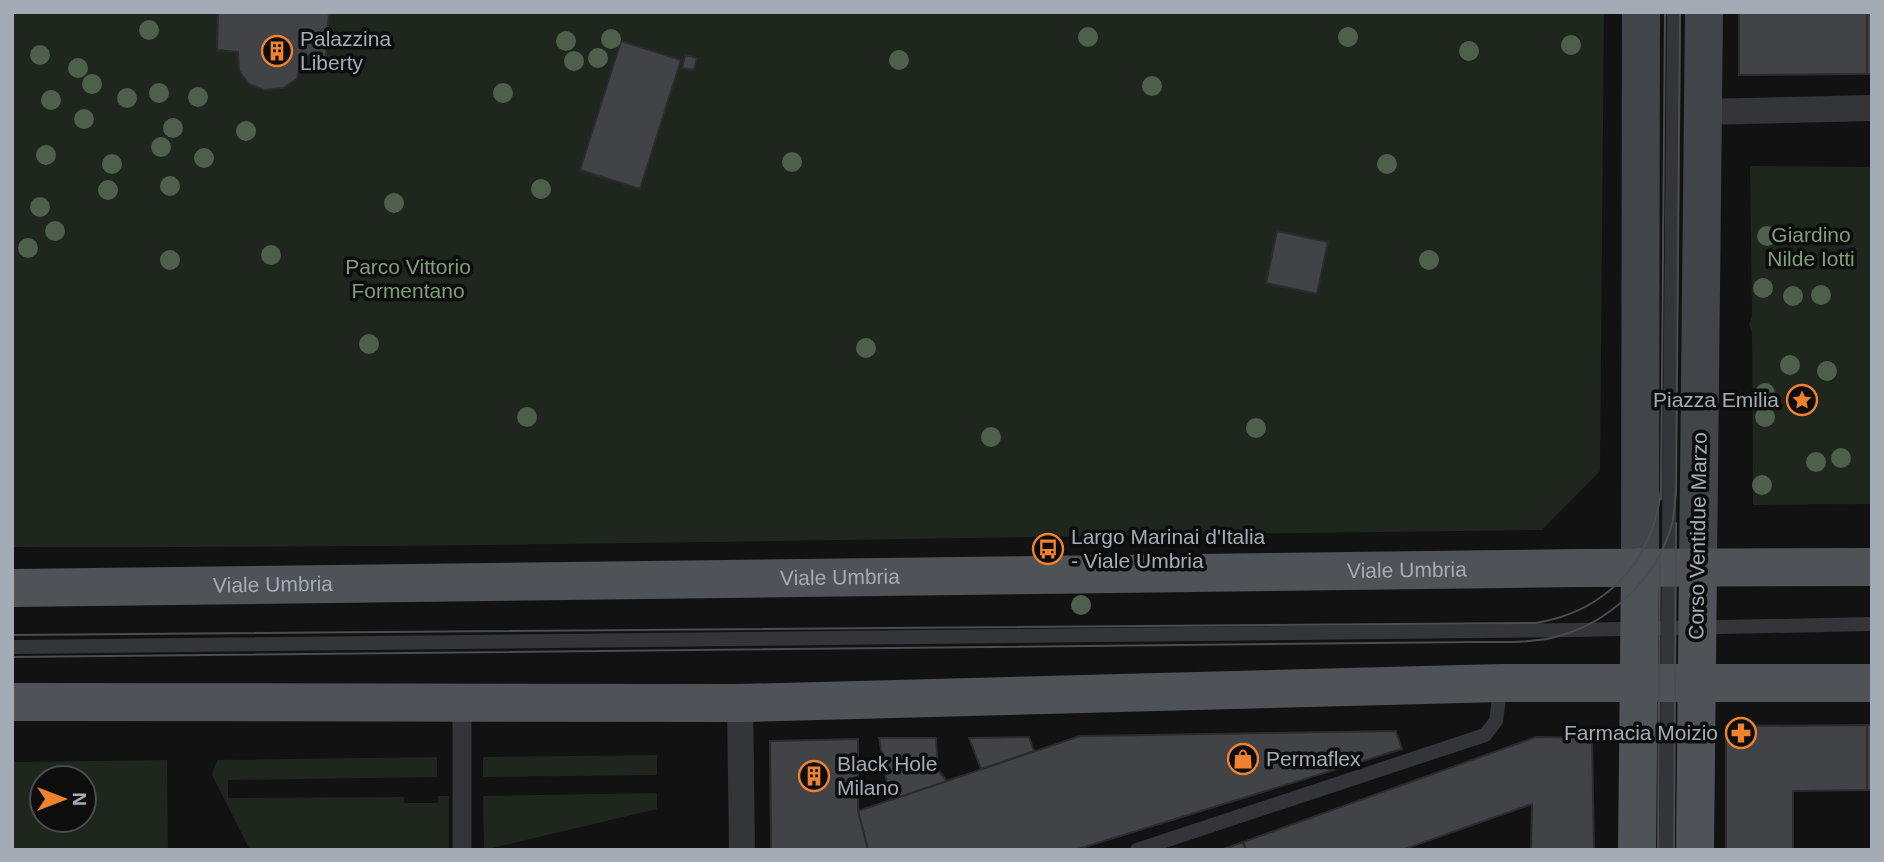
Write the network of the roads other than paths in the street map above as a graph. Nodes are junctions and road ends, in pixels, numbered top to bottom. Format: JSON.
{"nodes":[{"id":1,"x":1641,"y":12,"type":"edge"},
{"id":2,"x":1674,"y":12,"type":"edge"},
{"id":3,"x":1704,"y":12,"type":"edge"},
{"id":4,"x":1872,"y":108,"type":"edge"},
{"id":5,"x":1702,"y":111,"type":"junction"},
{"id":6,"x":1668,"y":567,"type":"junction"},
{"id":7,"x":1872,"y":567,"type":"edge"},
{"id":8,"x":12,"y":588,"type":"edge"},
{"id":9,"x":1872,"y":624,"type":"edge"},
{"id":10,"x":1668,"y":628,"type":"junction"},
{"id":11,"x":15,"y":646,"type":"edge"},
{"id":12,"x":1502,"y":683,"type":"junction"},
{"id":13,"x":1668,"y":683,"type":"junction"},
{"id":14,"x":1872,"y":683,"type":"edge"},
{"id":15,"x":12,"y":702,"type":"edge"},
{"id":16,"x":462,"y":702,"type":"junction"},
{"id":17,"x":740,"y":703,"type":"junction"},
{"id":18,"x":462,"y":850,"type":"edge"},
{"id":19,"x":741,"y":850,"type":"edge"},
{"id":20,"x":1137,"y":850,"type":"edge"},
{"id":21,"x":1637,"y":850,"type":"edge"},
{"id":22,"x":1666,"y":850,"type":"edge"},
{"id":23,"x":1695,"y":850,"type":"edge"}],
"edges":[{"from":1,"to":6,"type":"main road","name":"Corso Ventidue Marzo"},
{"from":2,"to":6,"type":"lane","name":"Corso Ventidue Marzo"},
{"from":3,"to":5,"type":"main road","name":"Corso Ventidue Marzo"},
{"from":4,"to":5,"type":"street"},
{"from":5,"to":6,"type":"main road","name":"Corso Ventidue Marzo"},
{"from":6,"to":7,"type":"main road"},
{"from":6,"to":8,"type":"main road","name":"Viale Umbria"},
{"from":6,"to":10,"type":"main road","name":"Corso Ventidue Marzo"},
{"from":6,"to":10,"type":"main road","name":"Corso Ventidue Marzo"},
{"from":9,"to":10,"type":"lane"},
{"from":10,"to":11,"type":"lane"},
{"from":10,"to":13,"type":"main road","name":"Corso Ventidue Marzo"},
{"from":10,"to":13,"type":"main road","name":"Corso Ventidue Marzo"},
{"from":12,"to":13,"type":"main road"},
{"from":12,"to":17,"type":"main road"},
{"from":12,"to":20,"type":"lane"},
{"from":13,"to":14,"type":"main road"},
{"from":13,"to":21,"type":"main road","name":"Corso Ventidue Marzo"},
{"from":13,"to":22,"type":"lane"},
{"from":13,"to":23,"type":"main road","name":"Corso Ventidue Marzo"},
{"from":15,"to":16,"type":"main road"},
{"from":16,"to":17,"type":"main road"},
{"from":16,"to":18,"type":"street"},
{"from":17,"to":19,"type":"street"}]}
